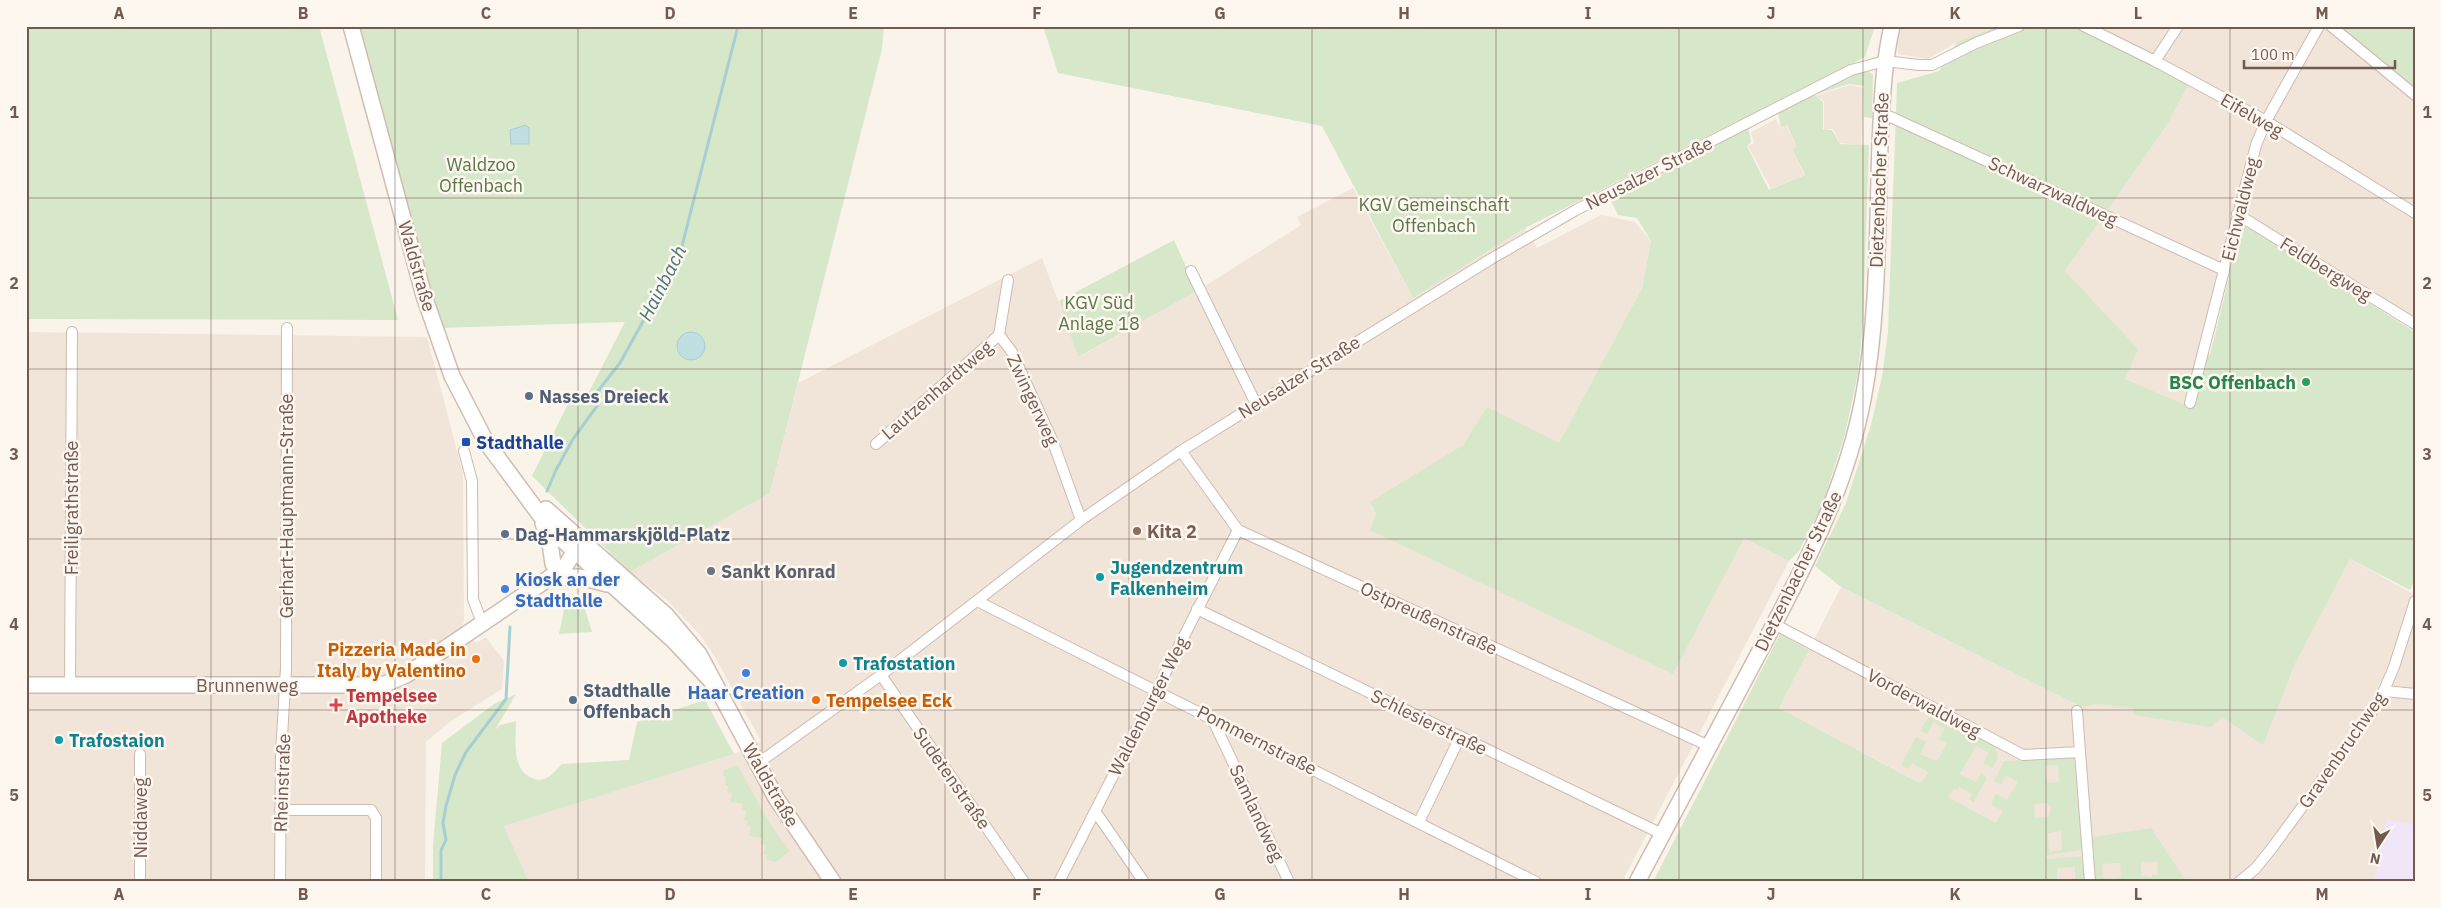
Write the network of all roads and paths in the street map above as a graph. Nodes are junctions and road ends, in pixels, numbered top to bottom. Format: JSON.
{"nodes":[{"id":1,"x":350,"y":26,"type":"edge"},
{"id":2,"x":1892,"y":26,"type":"edge"},
{"id":3,"x":2019,"y":26,"type":"edge"},
{"id":4,"x":2084,"y":26,"type":"edge"},
{"id":5,"x":2178,"y":26,"type":"edge"},
{"id":6,"x":2319,"y":26,"type":"edge"},
{"id":7,"x":2331,"y":26,"type":"edge"},
{"id":8,"x":1885,"y":61,"type":"junction"},
{"id":9,"x":2155,"y":61,"type":"junction"},
{"id":10,"x":2415,"y":95,"type":"edge"},
{"id":11,"x":1882,"y":113,"type":"junction"},
{"id":12,"x":2266,"y":121,"type":"junction"},
{"id":13,"x":2415,"y":213,"type":"edge"},
{"id":14,"x":2237,"y":214,"type":"junction"},
{"id":15,"x":2224,"y":270,"type":"junction"},
{"id":16,"x":1191,"y":271,"type":"dead end"},
{"id":17,"x":1008,"y":280,"type":"dead end"},
{"id":18,"x":2415,"y":324,"type":"edge"},
{"id":19,"x":287,"y":328,"type":"dead end"},
{"id":20,"x":72,"y":332,"type":"dead end"},
{"id":21,"x":999,"y":336,"type":"junction"},
{"id":22,"x":2190,"y":403,"type":"dead end"},
{"id":23,"x":1256,"y":404,"type":"junction"},
{"id":24,"x":876,"y":444,"type":"dead end"},
{"id":25,"x":1181,"y":450,"type":"junction"},
{"id":26,"x":464,"y":452,"type":"dead end"},
{"id":27,"x":522,"y":489,"type":"junction"},
{"id":28,"x":540,"y":515,"type":"junction"},
{"id":29,"x":1081,"y":520,"type":"junction"},
{"id":30,"x":1238,"y":530,"type":"junction"},
{"id":31,"x":576,"y":544,"type":"junction"},
{"id":32,"x":553,"y":564,"type":"junction"},
{"id":33,"x":545,"y":580,"type":"junction"},
{"id":34,"x":613,"y":586,"type":"junction"},
{"id":35,"x":978,"y":601,"type":"junction"},
{"id":36,"x":2415,"y":601,"type":"edge"},
{"id":37,"x":1197,"y":609,"type":"junction"},
{"id":38,"x":484,"y":623,"type":"junction"},
{"id":39,"x":1774,"y":624,"type":"junction"},
{"id":40,"x":881,"y":675,"type":"junction"},
{"id":41,"x":284,"y":684,"type":"junction"},
{"id":42,"x":714,"y":684,"type":"junction"},
{"id":43,"x":26,"y":685,"type":"edge"},
{"id":44,"x":70,"y":685,"type":"junction"},
{"id":45,"x":1157,"y":690,"type":"junction"},
{"id":46,"x":2385,"y":691,"type":"junction"},
{"id":47,"x":2415,"y":694,"type":"edge"},
{"id":48,"x":2078,"y":711,"type":"dead end"},
{"id":49,"x":1212,"y":718,"type":"junction"},
{"id":50,"x":1460,"y":737,"type":"junction"},
{"id":51,"x":1709,"y":746,"type":"junction"},
{"id":52,"x":2080,"y":752,"type":"junction"},
{"id":53,"x":140,"y":754,"type":"dead end"},
{"id":54,"x":757,"y":764,"type":"junction"},
{"id":55,"x":280,"y":810,"type":"junction"},
{"id":56,"x":1095,"y":811,"type":"junction"},
{"id":57,"x":1419,"y":822,"type":"junction"},
{"id":58,"x":1662,"y":834,"type":"junction"},
{"id":59,"x":140,"y":882,"type":"edge"},
{"id":60,"x":280,"y":882,"type":"edge"},
{"id":61,"x":376,"y":882,"type":"edge"},
{"id":62,"x":833,"y":882,"type":"edge"},
{"id":63,"x":1024,"y":882,"type":"edge"},
{"id":64,"x":1059,"y":882,"type":"edge"},
{"id":65,"x":1144,"y":882,"type":"edge"},
{"id":66,"x":1289,"y":882,"type":"edge"},
{"id":67,"x":1536,"y":882,"type":"edge"},
{"id":68,"x":1637,"y":882,"type":"edge"},
{"id":69,"x":2090,"y":882,"type":"edge"},
{"id":70,"x":2239,"y":882,"type":"edge"}],
"edges":[{"from":1,"to":27,"type":"main road","name":"Waldstraße"},
{"from":2,"to":8,"type":"main road","name":"Dietzenbacher Straße"},
{"from":3,"to":8,"type":"street"},
{"from":4,"to":9,"type":"street","name":"Eifelweg"},
{"from":5,"to":9,"type":"street"},
{"from":6,"to":12,"type":"street","name":"Eichwaldweg"},
{"from":7,"to":10,"type":"street"},
{"from":8,"to":11,"type":"main road","name":"Dietzenbacher Straße"},
{"from":8,"to":23,"type":"street","name":"Neusalzer Straße"},
{"from":9,"to":12,"type":"street","name":"Eifelweg"},
{"from":11,"to":15,"type":"street","name":"Schwarzwaldweg"},
{"from":11,"to":39,"type":"main road","name":"Dietzenbacher Straße"},
{"from":12,"to":13,"type":"street","name":"Eifelweg"},
{"from":12,"to":14,"type":"street","name":"Eichwaldweg"},
{"from":14,"to":15,"type":"street","name":"Eichwaldweg"},
{"from":14,"to":18,"type":"street","name":"Feldbergweg"},
{"from":15,"to":22,"type":"street","name":"Eichwaldweg"},
{"from":16,"to":23,"type":"street"},
{"from":17,"to":21,"type":"street","name":"Zwingerweg"},
{"from":19,"to":41,"type":"street","name":"Gerhart-Hauptmann-Straße"},
{"from":20,"to":44,"type":"street","name":"Freiligrathstraße"},
{"from":21,"to":24,"type":"street","name":"Lautzenhardtweg"},
{"from":21,"to":29,"type":"street","name":"Zwingerweg"},
{"from":23,"to":25,"type":"street","name":"Neusalzer Straße"},
{"from":25,"to":29,"type":"street","name":"Neusalzer Straße"},
{"from":25,"to":30,"type":"street","name":"Ostpreußenstraße"},
{"from":26,"to":38,"type":"street"},
{"from":27,"to":28,"type":"main road","name":"Waldstraße"},
{"from":27,"to":31,"type":"main road","name":"Waldstraße"},
{"from":28,"to":31,"type":"main road","name":"Waldstraße"},
{"from":28,"to":32,"type":"main road"},
{"from":29,"to":35,"type":"street","name":"Neusalzer Straße"},
{"from":30,"to":37,"type":"street","name":"Waldenburger Weg"},
{"from":30,"to":51,"type":"street","name":"Ostpreußenstraße"},
{"from":31,"to":32,"type":"main road"},
{"from":31,"to":33,"type":"main road"},
{"from":31,"to":34,"type":"main road","name":"Waldstraße"},
{"from":31,"to":42,"type":"main road","name":"Waldstraße"},
{"from":32,"to":33,"type":"main road"},
{"from":33,"to":34,"type":"main road"},
{"from":33,"to":38,"type":"main road"},
{"from":34,"to":42,"type":"main road","name":"Waldstraße"},
{"from":35,"to":40,"type":"street","name":"Neusalzer Straße"},
{"from":35,"to":45,"type":"street","name":"Pommernstraße"},
{"from":36,"to":46,"type":"street","name":"Gravenbruchweg"},
{"from":37,"to":45,"type":"street","name":"Waldenburger Weg"},
{"from":37,"to":50,"type":"street","name":"Schlesierstraße"},
{"from":38,"to":41,"type":"main road","name":"Brunnenweg"},
{"from":39,"to":51,"type":"main road","name":"Dietzenbacher Straße"},
{"from":39,"to":52,"type":"street","name":"Vorderwaldweg"},
{"from":40,"to":54,"type":"street","name":"Neusalzer Straße"},
{"from":40,"to":63,"type":"street","name":"Sudetenstraße"},
{"from":41,"to":44,"type":"main road","name":"Brunnenweg"},
{"from":41,"to":55,"type":"street","name":"Rheinstraße"},
{"from":42,"to":54,"type":"main road","name":"Waldstraße"},
{"from":43,"to":44,"type":"main road","name":"Brunnenweg"},
{"from":45,"to":49,"type":"street","name":"Pommernstraße"},
{"from":45,"to":56,"type":"street","name":"Waldenburger Weg"},
{"from":46,"to":47,"type":"street"},
{"from":46,"to":70,"type":"street","name":"Gravenbruchweg"},
{"from":48,"to":52,"type":"street"},
{"from":49,"to":57,"type":"street","name":"Pommernstraße"},
{"from":49,"to":66,"type":"street","name":"Samlandweg"},
{"from":50,"to":57,"type":"street"},
{"from":50,"to":58,"type":"street","name":"Schlesierstraße"},
{"from":51,"to":58,"type":"main road","name":"Dietzenbacher Straße"},
{"from":52,"to":69,"type":"street"},
{"from":53,"to":59,"type":"street","name":"Niddaweg"},
{"from":54,"to":62,"type":"main road","name":"Waldstraße"},
{"from":55,"to":60,"type":"street","name":"Rheinstraße"},
{"from":55,"to":61,"type":"street"},
{"from":56,"to":64,"type":"street","name":"Waldenburger Weg"},
{"from":56,"to":65,"type":"street"},
{"from":57,"to":67,"type":"street","name":"Pommernstraße"},
{"from":58,"to":68,"type":"main road","name":"Dietzenbacher Straße"}]}
